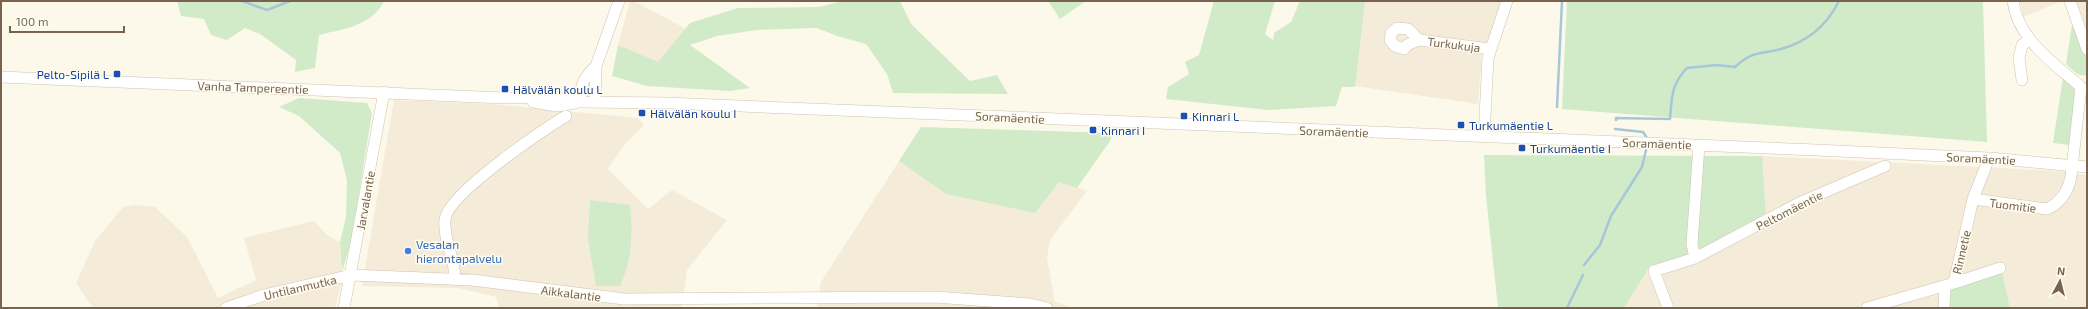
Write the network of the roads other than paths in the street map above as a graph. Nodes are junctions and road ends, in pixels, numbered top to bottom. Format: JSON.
{"nodes":[{"id":1,"x":618,"y":1,"type":"edge"},
{"id":2,"x":1507,"y":1,"type":"edge"},
{"id":3,"x":2013,"y":1,"type":"edge"},
{"id":4,"x":2070,"y":1,"type":"edge"},
{"id":5,"x":1419,"y":40,"type":"dead end"},
{"id":6,"x":2029,"y":40,"type":"junction"},
{"id":7,"x":1490,"y":49,"type":"junction"},
{"id":8,"x":2087,"y":49,"type":"edge"},
{"id":9,"x":596,"y":66,"type":"junction"},
{"id":10,"x":1,"y":77,"type":"edge"},
{"id":11,"x":2022,"y":80,"type":"dead end"},
{"id":12,"x":2084,"y":86,"type":"edge"},
{"id":13,"x":384,"y":92,"type":"junction"},
{"id":14,"x":580,"y":102,"type":"junction"},
{"id":15,"x":595,"y":102,"type":"junction"},
{"id":16,"x":566,"y":116,"type":"dead end"},
{"id":17,"x":1484,"y":137,"type":"junction"},
{"id":18,"x":1699,"y":145,"type":"junction"},
{"id":19,"x":1989,"y":158,"type":"junction"},
{"id":20,"x":2072,"y":164,"type":"junction"},
{"id":21,"x":1885,"y":166,"type":"dead end"},
{"id":22,"x":2087,"y":167,"type":"edge"},
{"id":23,"x":1973,"y":199,"type":"junction"},
{"id":24,"x":1695,"y":258,"type":"junction"},
{"id":25,"x":2000,"y":268,"type":"dead end"},
{"id":26,"x":351,"y":275,"type":"junction"},
{"id":27,"x":455,"y":279,"type":"junction"},
{"id":28,"x":1949,"y":284,"type":"junction"},
{"id":29,"x":226,"y":308,"type":"edge"},
{"id":30,"x":344,"y":308,"type":"edge"},
{"id":31,"x":1047,"y":308,"type":"edge"},
{"id":32,"x":1668,"y":308,"type":"edge"},
{"id":33,"x":1867,"y":308,"type":"edge"},
{"id":34,"x":1944,"y":308,"type":"edge"}],
"edges":[{"from":1,"to":9,"type":"street"},
{"from":2,"to":7,"type":"street"},
{"from":3,"to":6,"type":"street"},
{"from":4,"to":8,"type":"street"},
{"from":5,"to":7,"type":"street","name":"Turkukuja"},
{"from":6,"to":11,"type":"street"},
{"from":6,"to":12,"type":"street"},
{"from":7,"to":17,"type":"street"},
{"from":9,"to":14,"type":"street"},
{"from":9,"to":15,"type":"street"},
{"from":10,"to":13,"type":"street","name":"Vanha Tampereentie"},
{"from":12,"to":20,"type":"street","name":"Tuomitie"},
{"from":13,"to":14,"type":"street","name":"Vanha Tampereentie"},
{"from":13,"to":26,"type":"street","name":"Jarvalantie"},
{"from":14,"to":15,"type":"street","name":"Soramäentie"},
{"from":15,"to":17,"type":"street","name":"Soramäentie"},
{"from":16,"to":27,"type":"street"},
{"from":17,"to":18,"type":"street","name":"Soramäentie"},
{"from":18,"to":19,"type":"street","name":"Soramäentie"},
{"from":18,"to":24,"type":"street"},
{"from":19,"to":20,"type":"street","name":"Soramäentie"},
{"from":19,"to":23,"type":"street","name":"Rinnetie"},
{"from":20,"to":22,"type":"street","name":"Soramäentie"},
{"from":20,"to":23,"type":"street","name":"Tuomitie"},
{"from":21,"to":24,"type":"street","name":"Peltomäentie"},
{"from":23,"to":28,"type":"street","name":"Rinnetie"},
{"from":24,"to":32,"type":"street","name":"Peltomäentie"},
{"from":25,"to":28,"type":"street"},
{"from":26,"to":27,"type":"street","name":"Aikkalantie"},
{"from":26,"to":29,"type":"street","name":"Untilanmutka"},
{"from":26,"to":30,"type":"street","name":"Jarvalantie"},
{"from":27,"to":31,"type":"street","name":"Aikkalantie"},
{"from":28,"to":33,"type":"street","name":"Rinnetie"},
{"from":28,"to":34,"type":"street"}]}
